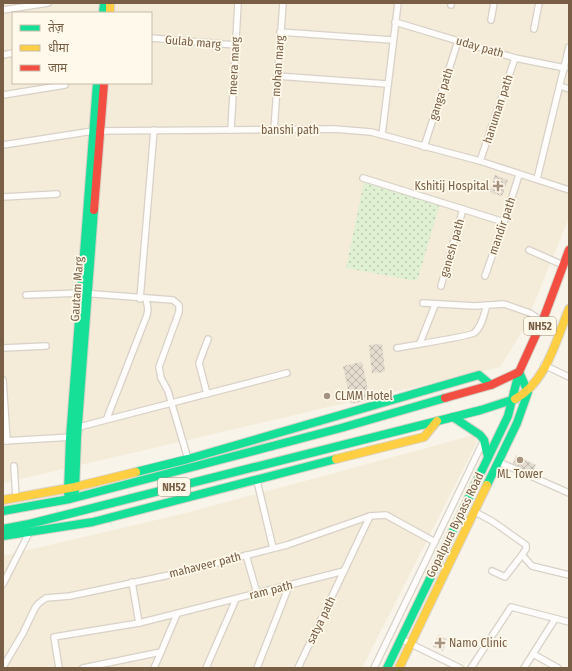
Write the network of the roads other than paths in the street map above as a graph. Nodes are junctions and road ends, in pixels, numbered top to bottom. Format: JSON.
{"nodes":[{"id":1,"x":48,"y":3,"type":"edge"},
{"id":2,"x":238,"y":3,"type":"edge"},
{"id":3,"x":283,"y":3,"type":"edge"},
{"id":4,"x":398,"y":3,"type":"edge"},
{"id":5,"x":494,"y":3,"type":"edge"},
{"id":6,"x":539,"y":3,"type":"edge"},
{"id":7,"x":3,"y":10,"type":"edge"},
{"id":8,"x":491,"y":20,"type":"dead end"},
{"id":9,"x":395,"y":22,"type":"junction"},
{"id":10,"x":534,"y":28,"type":"dead end"},
{"id":11,"x":280,"y":32,"type":"junction"},
{"id":12,"x":152,"y":38,"type":"edge"},
{"id":13,"x":392,"y":40,"type":"junction"},
{"id":14,"x":458,"y":41,"type":"junction"},
{"id":15,"x":235,"y":45,"type":"junction"},
{"id":16,"x":569,"y":47,"type":"edge"},
{"id":17,"x":515,"y":58,"type":"junction"},
{"id":18,"x":565,"y":68,"type":"junction"},
{"id":19,"x":277,"y":76,"type":"junction"},
{"id":20,"x":97,"y":84,"type":"edge"},
{"id":21,"x":104,"y":84,"type":"edge"},
{"id":22,"x":387,"y":84,"type":"junction"},
{"id":23,"x":65,"y":85,"type":"dead end"},
{"id":24,"x":560,"y":86,"type":"junction"},
{"id":25,"x":569,"y":89,"type":"edge"},
{"id":26,"x":3,"y":95,"type":"edge"},
{"id":27,"x":154,"y":130,"type":"junction"},
{"id":28,"x":231,"y":130,"type":"junction"},
{"id":29,"x":274,"y":130,"type":"junction"},
{"id":30,"x":97,"y":131,"type":"junction"},
{"id":31,"x":382,"y":135,"type":"junction"},
{"id":32,"x":3,"y":145,"type":"edge"},
{"id":33,"x":424,"y":147,"type":"junction"},
{"id":34,"x":480,"y":161,"type":"junction"},
{"id":35,"x":518,"y":175,"type":"junction"},
{"id":36,"x":363,"y":178,"type":"dead end"},
{"id":37,"x":537,"y":179,"type":"junction"},
{"id":38,"x":569,"y":190,"type":"edge"},
{"id":39,"x":57,"y":194,"type":"dead end"},
{"id":40,"x":3,"y":197,"type":"edge"},
{"id":41,"x":463,"y":209,"type":"junction"},
{"id":42,"x":504,"y":222,"type":"junction"},
{"id":43,"x":529,"y":250,"type":"dead end"},
{"id":44,"x":569,"y":250,"type":"edge"},
{"id":45,"x":563,"y":265,"type":"junction"},
{"id":46,"x":485,"y":276,"type":"dead end"},
{"id":47,"x":441,"y":286,"type":"dead end"},
{"id":48,"x":85,"y":294,"type":"junction"},
{"id":49,"x":26,"y":295,"type":"dead end"},
{"id":50,"x":143,"y":299,"type":"junction"},
{"id":51,"x":423,"y":303,"type":"dead end"},
{"id":52,"x":434,"y":305,"type":"junction"},
{"id":53,"x":488,"y":305,"type":"junction"},
{"id":54,"x":569,"y":309,"type":"edge"},
{"id":55,"x":542,"y":321,"type":"junction"},
{"id":56,"x":566,"y":325,"type":"edge"},
{"id":57,"x":208,"y":339,"type":"dead end"},
{"id":58,"x":420,"y":343,"type":"junction"},
{"id":59,"x":46,"y":346,"type":"dead end"},
{"id":60,"x":3,"y":348,"type":"edge"},
{"id":61,"x":397,"y":348,"type":"dead end"},
{"id":62,"x":544,"y":366,"type":"junction"},
{"id":63,"x":519,"y":372,"type":"junction"},
{"id":64,"x":287,"y":373,"type":"dead end"},
{"id":65,"x":569,"y":377,"type":"edge"},
{"id":66,"x":3,"y":380,"type":"edge"},
{"id":67,"x":491,"y":385,"type":"junction"},
{"id":68,"x":528,"y":392,"type":"junction"},
{"id":69,"x":207,"y":394,"type":"junction"},
{"id":70,"x":514,"y":399,"type":"junction"},
{"id":71,"x":172,"y":404,"type":"junction"},
{"id":72,"x":453,"y":417,"type":"junction"},
{"id":73,"x":107,"y":418,"type":"junction"},
{"id":74,"x":438,"y":421,"type":"junction"},
{"id":75,"x":75,"y":428,"type":"junction"},
{"id":76,"x":74,"y":437,"type":"junction"},
{"id":77,"x":484,"y":440,"type":"junction"},
{"id":78,"x":5,"y":441,"type":"edge"},
{"id":79,"x":488,"y":457,"type":"junction"},
{"id":80,"x":188,"y":459,"type":"junction"},
{"id":81,"x":499,"y":462,"type":"junction"},
{"id":82,"x":14,"y":466,"type":"dead end"},
{"id":83,"x":256,"y":481,"type":"junction"},
{"id":84,"x":72,"y":487,"type":"junction"},
{"id":85,"x":569,"y":493,"type":"edge"},
{"id":86,"x":16,"y":498,"type":"junction"},
{"id":87,"x":71,"y":499,"type":"junction"},
{"id":88,"x":3,"y":500,"type":"edge"},
{"id":89,"x":3,"y":512,"type":"edge"},
{"id":90,"x":475,"y":512,"type":"junction"},
{"id":91,"x":370,"y":516,"type":"junction"},
{"id":92,"x":29,"y":528,"type":"junction"},
{"id":93,"x":3,"y":529,"type":"edge"},
{"id":94,"x":3,"y":536,"type":"edge"},
{"id":95,"x":435,"y":542,"type":"junction"},
{"id":96,"x":273,"y":548,"type":"junction"},
{"id":97,"x":246,"y":555,"type":"junction"},
{"id":98,"x":522,"y":555,"type":"junction"},
{"id":99,"x":344,"y":571,"type":"junction"},
{"id":100,"x":492,"y":571,"type":"dead end"},
{"id":101,"x":569,"y":575,"type":"edge"},
{"id":102,"x":132,"y":582,"type":"junction"},
{"id":103,"x":4,"y":583,"type":"edge"},
{"id":104,"x":289,"y":586,"type":"junction"},
{"id":105,"x":256,"y":593,"type":"junction"},
{"id":106,"x":236,"y":599,"type":"junction"},
{"id":107,"x":177,"y":614,"type":"junction"},
{"id":108,"x":554,"y":619,"type":"junction"},
{"id":109,"x":569,"y":622,"type":"edge"},
{"id":110,"x":139,"y":623,"type":"junction"},
{"id":111,"x":401,"y":639,"type":"junction"},
{"id":112,"x":411,"y":644,"type":"junction"},
{"id":113,"x":161,"y":652,"type":"junction"},
{"id":114,"x":532,"y":654,"type":"junction"},
{"id":115,"x":3,"y":667,"type":"edge"},
{"id":116,"x":92,"y":667,"type":"edge"},
{"id":117,"x":59,"y":668,"type":"edge"},
{"id":118,"x":83,"y":668,"type":"edge"},
{"id":119,"x":154,"y":668,"type":"edge"},
{"id":120,"x":206,"y":668,"type":"edge"},
{"id":121,"x":258,"y":668,"type":"edge"},
{"id":122,"x":298,"y":668,"type":"edge"},
{"id":123,"x":374,"y":668,"type":"edge"},
{"id":124,"x":387,"y":668,"type":"edge"},
{"id":125,"x":399,"y":668,"type":"edge"},
{"id":126,"x":460,"y":668,"type":"edge"},
{"id":127,"x":471,"y":668,"type":"edge"},
{"id":128,"x":524,"y":668,"type":"edge"},
{"id":129,"x":558,"y":668,"type":"edge"}],
"edges":[{"from":1,"to":7,"type":"street"},
{"from":2,"to":15,"type":"street","name":"meera marg"},
{"from":3,"to":11,"type":"street","name":"mohan marg"},
{"from":4,"to":9,"type":"street"},
{"from":5,"to":8,"type":"street"},
{"from":6,"to":10,"type":"street"},
{"from":9,"to":13,"type":"street"},
{"from":9,"to":14,"type":"street","name":"uday path"},
{"from":11,"to":13,"type":"street"},
{"from":11,"to":19,"type":"street","name":"mohan marg"},
{"from":12,"to":15,"type":"street","name":"Gulab marg"},
{"from":13,"to":22,"type":"street"},
{"from":14,"to":17,"type":"street","name":"uday path"},
{"from":14,"to":33,"type":"street","name":"ganga path"},
{"from":15,"to":28,"type":"street","name":"meera marg"},
{"from":16,"to":18,"type":"street"},
{"from":17,"to":18,"type":"street","name":"uday path"},
{"from":17,"to":34,"type":"street","name":"hanuman path"},
{"from":18,"to":24,"type":"street"},
{"from":19,"to":22,"type":"street"},
{"from":19,"to":29,"type":"street","name":"mohan marg"},
{"from":20,"to":30,"type":"main road"},
{"from":21,"to":30,"type":"main road","name":"Gautam Marg"},
{"from":22,"to":31,"type":"street"},
{"from":23,"to":26,"type":"street"},
{"from":24,"to":25,"type":"street"},
{"from":24,"to":37,"type":"street"},
{"from":27,"to":28,"type":"street","name":"banshi path"},
{"from":27,"to":30,"type":"street","name":"banshi path"},
{"from":27,"to":50,"type":"street"},
{"from":28,"to":29,"type":"street","name":"banshi path"},
{"from":29,"to":31,"type":"street","name":"banshi path"},
{"from":30,"to":32,"type":"street","name":"banshi path"},
{"from":30,"to":48,"type":"main road","name":"Gautam Marg"},
{"from":31,"to":33,"type":"street","name":"banshi path"},
{"from":33,"to":34,"type":"street","name":"banshi path"},
{"from":34,"to":35,"type":"street","name":"banshi path"},
{"from":35,"to":37,"type":"street","name":"banshi path"},
{"from":35,"to":42,"type":"street","name":"mandir path"},
{"from":36,"to":41,"type":"street"},
{"from":37,"to":38,"type":"street","name":"banshi path"},
{"from":39,"to":40,"type":"street"},
{"from":41,"to":42,"type":"street"},
{"from":41,"to":47,"type":"street","name":"ganesh path"},
{"from":42,"to":46,"type":"street","name":"mandir path"},
{"from":43,"to":45,"type":"street"},
{"from":44,"to":45,"type":"main road","number":"NH52"},
{"from":45,"to":55,"type":"main road","number":"NH52"},
{"from":48,"to":49,"type":"street"},
{"from":48,"to":50,"type":"street"},
{"from":48,"to":75,"type":"main road","name":"Gautam Marg"},
{"from":50,"to":71,"type":"street"},
{"from":50,"to":73,"type":"street"},
{"from":51,"to":52,"type":"street"},
{"from":52,"to":53,"type":"street"},
{"from":52,"to":58,"type":"street"},
{"from":53,"to":55,"type":"street"},
{"from":53,"to":58,"type":"street"},
{"from":54,"to":56,"type":"main road","number":"NH52"},
{"from":55,"to":63,"type":"main road","number":"NH52"},
{"from":56,"to":62,"type":"main road","number":"NH52"},
{"from":57,"to":69,"type":"street"},
{"from":58,"to":61,"type":"street"},
{"from":59,"to":60,"type":"street"},
{"from":62,"to":65,"type":"street"},
{"from":62,"to":68,"type":"main road","number":"NH52"},
{"from":63,"to":67,"type":"main road","number":"NH52"},
{"from":63,"to":68,"type":"main road"},
{"from":63,"to":70,"type":"main road","name":"Gopalpura Bypass Road"},
{"from":64,"to":69,"type":"street"},
{"from":66,"to":78,"type":"street"},
{"from":67,"to":80,"type":"main road"},
{"from":67,"to":87,"type":"main road","number":"NH52"},
{"from":68,"to":70,"type":"main road","number":"NH52"},
{"from":68,"to":81,"type":"main road","name":"Gopalpura Bypass Road"},
{"from":69,"to":71,"type":"street"},
{"from":70,"to":72,"type":"main road","number":"NH52"},
{"from":70,"to":79,"type":"main road","name":"Gopalpura Bypass Road"},
{"from":71,"to":73,"type":"street"},
{"from":71,"to":80,"type":"street"},
{"from":72,"to":74,"type":"main road","number":"NH52"},
{"from":72,"to":77,"type":"main road"},
{"from":73,"to":75,"type":"street"},
{"from":74,"to":83,"type":"main road"},
{"from":74,"to":92,"type":"main road","number":"NH52"},
{"from":75,"to":76,"type":"main road","name":"Gautam Marg"},
{"from":76,"to":78,"type":"street"},
{"from":76,"to":84,"type":"main road","name":"Gautam Marg"},
{"from":77,"to":79,"type":"main road"},
{"from":77,"to":95,"type":"street"},
{"from":79,"to":111,"type":"main road","name":"Gopalpura Bypass Road"},
{"from":80,"to":84,"type":"main road"},
{"from":81,"to":85,"type":"street"},
{"from":81,"to":90,"type":"main road","name":"Gopalpura Bypass Road"},
{"from":82,"to":86,"type":"street"},
{"from":83,"to":92,"type":"main road"},
{"from":83,"to":96,"type":"street"},
{"from":84,"to":86,"type":"main road"},
{"from":84,"to":87,"type":"main road","name":"Gautam Marg"},
{"from":86,"to":88,"type":"main road"},
{"from":87,"to":89,"type":"main road","number":"NH52"},
{"from":90,"to":98,"type":"street"},
{"from":90,"to":112,"type":"main road","name":"Gopalpura Bypass Road"},
{"from":91,"to":95,"type":"street","name":"mahaveer path"},
{"from":91,"to":96,"type":"street","name":"mahaveer path"},
{"from":91,"to":99,"type":"street"},
{"from":92,"to":93,"type":"main road","number":"NH52"},
{"from":92,"to":94,"type":"main road"},
{"from":92,"to":103,"type":"street"},
{"from":95,"to":123,"type":"street"},
{"from":96,"to":97,"type":"street","name":"mahaveer path"},
{"from":97,"to":102,"type":"street","name":"mahaveer path"},
{"from":97,"to":105,"type":"street"},
{"from":98,"to":100,"type":"street"},
{"from":98,"to":101,"type":"street"},
{"from":99,"to":104,"type":"street","name":"ram path"},
{"from":99,"to":122,"type":"street","name":"satya path"},
{"from":102,"to":110,"type":"street"},
{"from":102,"to":115,"type":"street","name":"mahaveer path"},
{"from":104,"to":105,"type":"street","name":"ram path"},
{"from":104,"to":121,"type":"street"},
{"from":105,"to":106,"type":"street","name":"ram path"},
{"from":106,"to":107,"type":"street","name":"ram path"},
{"from":106,"to":120,"type":"street"},
{"from":107,"to":110,"type":"street","name":"ram path"},
{"from":107,"to":113,"type":"street"},
{"from":108,"to":109,"type":"street"},
{"from":108,"to":114,"type":"street"},
{"from":108,"to":127,"type":"street"},
{"from":110,"to":117,"type":"street","name":"ram path"},
{"from":111,"to":112,"type":"street"},
{"from":111,"to":124,"type":"main road","name":"Gopalpura Bypass Road"},
{"from":112,"to":125,"type":"main road","name":"Gopalpura Bypass Road"},
{"from":112,"to":126,"type":"street"},
{"from":113,"to":116,"type":"street"},
{"from":113,"to":119,"type":"street"},
{"from":114,"to":128,"type":"street"},
{"from":114,"to":129,"type":"street"},
{"from":116,"to":118,"type":"street"}]}
